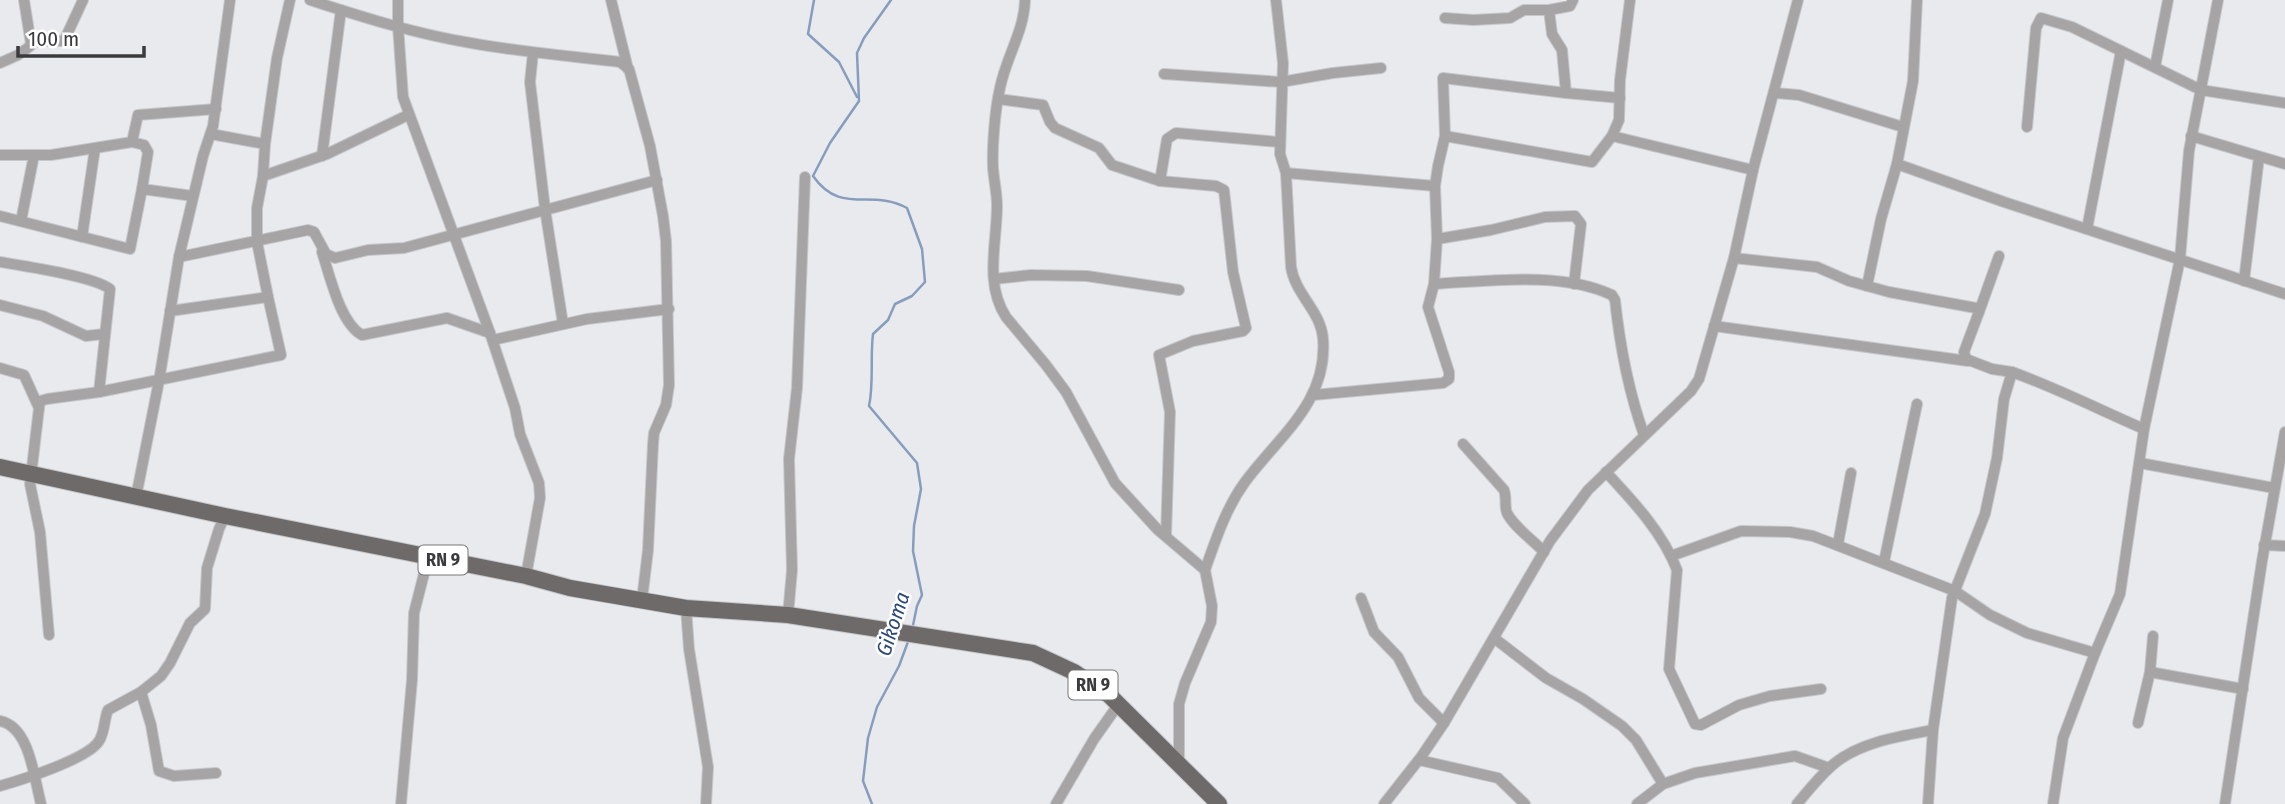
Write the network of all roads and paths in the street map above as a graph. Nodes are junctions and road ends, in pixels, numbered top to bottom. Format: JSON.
{"nodes":[{"id":1,"x":24,"y":0,"type":"edge"},
{"id":2,"x":83,"y":0,"type":"edge"},
{"id":3,"x":230,"y":0,"type":"edge"},
{"id":4,"x":290,"y":0,"type":"edge"},
{"id":5,"x":310,"y":0,"type":"edge"},
{"id":6,"x":398,"y":0,"type":"edge"},
{"id":7,"x":611,"y":0,"type":"edge"},
{"id":8,"x":1025,"y":0,"type":"edge"},
{"id":9,"x":1276,"y":0,"type":"edge"},
{"id":10,"x":1573,"y":0,"type":"edge"},
{"id":11,"x":1630,"y":0,"type":"edge"},
{"id":12,"x":1798,"y":0,"type":"edge"},
{"id":13,"x":1917,"y":0,"type":"edge"},
{"id":14,"x":2168,"y":0,"type":"edge"},
{"id":15,"x":2218,"y":0,"type":"edge"},
{"id":16,"x":341,"y":10,"type":"junction"},
{"id":17,"x":1549,"y":10,"type":"junction"},
{"id":18,"x":1445,"y":18,"type":"dead end"},
{"id":19,"x":398,"y":26,"type":"junction"},
{"id":20,"x":31,"y":44,"type":"junction"},
{"id":21,"x":2121,"y":51,"type":"junction"},
{"id":22,"x":533,"y":53,"type":"junction"},
{"id":23,"x":0,"y":63,"type":"edge"},
{"id":24,"x":2155,"y":67,"type":"junction"},
{"id":25,"x":1381,"y":68,"type":"dead end"},
{"id":26,"x":629,"y":69,"type":"junction"},
{"id":27,"x":1164,"y":74,"type":"dead end"},
{"id":28,"x":1282,"y":82,"type":"junction"},
{"id":29,"x":2201,"y":90,"type":"junction"},
{"id":30,"x":1566,"y":93,"type":"junction"},
{"id":31,"x":1774,"y":93,"type":"junction"},
{"id":32,"x":1620,"y":98,"type":"junction"},
{"id":33,"x":998,"y":99,"type":"junction"},
{"id":34,"x":2285,"y":103,"type":"edge"},
{"id":35,"x":216,"y":109,"type":"junction"},
{"id":36,"x":408,"y":115,"type":"junction"},
{"id":37,"x":1903,"y":127,"type":"junction"},
{"id":38,"x":2027,"y":127,"type":"dead end"},
{"id":39,"x":211,"y":134,"type":"junction"},
{"id":40,"x":1445,"y":136,"type":"junction"},
{"id":41,"x":1612,"y":136,"type":"junction"},
{"id":42,"x":2192,"y":136,"type":"junction"},
{"id":43,"x":132,"y":142,"type":"junction"},
{"id":44,"x":1279,"y":142,"type":"junction"},
{"id":45,"x":265,"y":144,"type":"junction"},
{"id":46,"x":95,"y":148,"type":"junction"},
{"id":47,"x":0,"y":155,"type":"edge"},
{"id":48,"x":34,"y":155,"type":"junction"},
{"id":49,"x":322,"y":156,"type":"junction"},
{"id":50,"x":2259,"y":157,"type":"junction"},
{"id":51,"x":2285,"y":163,"type":"edge"},
{"id":52,"x":1897,"y":164,"type":"junction"},
{"id":53,"x":1753,"y":170,"type":"junction"},
{"id":54,"x":1286,"y":173,"type":"junction"},
{"id":55,"x":263,"y":176,"type":"junction"},
{"id":56,"x":805,"y":177,"type":"dead end"},
{"id":57,"x":657,"y":180,"type":"junction"},
{"id":58,"x":1160,"y":181,"type":"junction"},
{"id":59,"x":1436,"y":186,"type":"junction"},
{"id":60,"x":142,"y":189,"type":"junction"},
{"id":61,"x":193,"y":196,"type":"junction"},
{"id":62,"x":545,"y":209,"type":"junction"},
{"id":63,"x":0,"y":216,"type":"edge"},
{"id":64,"x":21,"y":221,"type":"junction"},
{"id":65,"x":2087,"y":229,"type":"junction"},
{"id":66,"x":453,"y":233,"type":"junction"},
{"id":67,"x":82,"y":237,"type":"junction"},
{"id":68,"x":1437,"y":239,"type":"junction"},
{"id":69,"x":257,"y":242,"type":"junction"},
{"id":70,"x":319,"y":244,"type":"junction"},
{"id":71,"x":1999,"y":256,"type":"dead end"},
{"id":72,"x":179,"y":257,"type":"junction"},
{"id":73,"x":1734,"y":258,"type":"junction"},
{"id":74,"x":2180,"y":259,"type":"junction"},
{"id":75,"x":0,"y":262,"type":"edge"},
{"id":76,"x":994,"y":279,"type":"junction"},
{"id":77,"x":2244,"y":281,"type":"junction"},
{"id":78,"x":1434,"y":284,"type":"junction"},
{"id":79,"x":1574,"y":284,"type":"junction"},
{"id":80,"x":1867,"y":286,"type":"junction"},
{"id":81,"x":1179,"y":290,"type":"dead end"},
{"id":82,"x":2285,"y":294,"type":"edge"},
{"id":83,"x":268,"y":297,"type":"junction"},
{"id":84,"x":0,"y":305,"type":"edge"},
{"id":85,"x":669,"y":309,"type":"junction"},
{"id":86,"x":170,"y":311,"type":"junction"},
{"id":87,"x":1979,"y":312,"type":"junction"},
{"id":88,"x":563,"y":324,"type":"junction"},
{"id":89,"x":1714,"y":326,"type":"junction"},
{"id":90,"x":104,"y":334,"type":"junction"},
{"id":91,"x":492,"y":336,"type":"junction"},
{"id":92,"x":1968,"y":361,"type":"junction"},
{"id":93,"x":0,"y":368,"type":"edge"},
{"id":94,"x":2012,"y":372,"type":"junction"},
{"id":95,"x":159,"y":381,"type":"junction"},
{"id":96,"x":99,"y":392,"type":"junction"},
{"id":97,"x":1313,"y":395,"type":"junction"},
{"id":98,"x":1917,"y":404,"type":"dead end"},
{"id":99,"x":38,"y":408,"type":"junction"},
{"id":100,"x":2144,"y":429,"type":"junction"},
{"id":101,"x":2285,"y":432,"type":"edge"},
{"id":102,"x":1644,"y":435,"type":"junction"},
{"id":103,"x":1463,"y":444,"type":"dead end"},
{"id":104,"x":2140,"y":463,"type":"junction"},
{"id":105,"x":0,"y":467,"type":"edge"},
{"id":106,"x":1606,"y":472,"type":"junction"},
{"id":107,"x":31,"y":473,"type":"junction"},
{"id":108,"x":1851,"y":473,"type":"dead end"},
{"id":109,"x":2278,"y":486,"type":"edge"},
{"id":110,"x":135,"y":497,"type":"junction"},
{"id":111,"x":226,"y":516,"type":"junction"},
{"id":112,"x":1166,"y":536,"type":"junction"},
{"id":113,"x":1838,"y":544,"type":"junction"},
{"id":114,"x":2264,"y":545,"type":"junction"},
{"id":115,"x":2285,"y":545,"type":"edge"},
{"id":116,"x":1544,"y":552,"type":"junction"},
{"id":117,"x":1671,"y":556,"type":"junction"},
{"id":118,"x":428,"y":558,"type":"junction"},
{"id":119,"x":1884,"y":562,"type":"junction"},
{"id":120,"x":1205,"y":570,"type":"junction"},
{"id":121,"x":526,"y":576,"type":"junction"},
{"id":122,"x":1955,"y":591,"type":"junction"},
{"id":123,"x":1361,"y":598,"type":"dead end"},
{"id":124,"x":642,"y":600,"type":"junction"},
{"id":125,"x":686,"y":608,"type":"junction"},
{"id":126,"x":788,"y":615,"type":"junction"},
{"id":127,"x":50,"y":635,"type":"dead end"},
{"id":128,"x":2154,"y":636,"type":"dead end"},
{"id":129,"x":1494,"y":638,"type":"junction"},
{"id":130,"x":2095,"y":653,"type":"junction"},
{"id":131,"x":2150,"y":672,"type":"junction"},
{"id":132,"x":1821,"y":689,"type":"dead end"},
{"id":133,"x":2243,"y":689,"type":"junction"},
{"id":134,"x":141,"y":692,"type":"junction"},
{"id":135,"x":1118,"y":705,"type":"junction"},
{"id":136,"x":0,"y":721,"type":"edge"},
{"id":137,"x":1444,"y":723,"type":"junction"},
{"id":138,"x":2138,"y":723,"type":"dead end"},
{"id":139,"x":1933,"y":730,"type":"junction"},
{"id":140,"x":1419,"y":760,"type":"junction"},
{"id":141,"x":1179,"y":764,"type":"junction"},
{"id":142,"x":1829,"y":768,"type":"junction"},
{"id":143,"x":216,"y":773,"type":"dead end"},
{"id":144,"x":34,"y":776,"type":"junction"},
{"id":145,"x":1663,"y":784,"type":"junction"},
{"id":146,"x":0,"y":786,"type":"edge"},
{"id":147,"x":41,"y":804,"type":"edge"},
{"id":148,"x":401,"y":804,"type":"edge"},
{"id":149,"x":706,"y":804,"type":"edge"},
{"id":150,"x":1056,"y":804,"type":"edge"},
{"id":151,"x":1219,"y":804,"type":"edge"},
{"id":152,"x":1384,"y":804,"type":"edge"},
{"id":153,"x":1525,"y":804,"type":"edge"},
{"id":154,"x":1637,"y":804,"type":"edge"},
{"id":155,"x":1797,"y":804,"type":"edge"},
{"id":156,"x":1928,"y":804,"type":"edge"},
{"id":157,"x":2053,"y":804,"type":"edge"},
{"id":158,"x":2225,"y":804,"type":"edge"}],
"edges":[{"from":1,"to":20,"type":"street"},
{"from":2,"to":20,"type":"street"},
{"from":3,"to":35,"type":"street"},
{"from":4,"to":45,"type":"street"},
{"from":5,"to":16,"type":"street"},
{"from":6,"to":19,"type":"street"},
{"from":7,"to":26,"type":"street"},
{"from":8,"to":33,"type":"street"},
{"from":9,"to":28,"type":"street"},
{"from":10,"to":17,"type":"street"},
{"from":11,"to":32,"type":"street"},
{"from":12,"to":31,"type":"street"},
{"from":13,"to":37,"type":"street"},
{"from":14,"to":24,"type":"street"},
{"from":15,"to":29,"type":"street"},
{"from":16,"to":19,"type":"street"},
{"from":16,"to":49,"type":"street"},
{"from":17,"to":18,"type":"street"},
{"from":17,"to":30,"type":"street"},
{"from":19,"to":22,"type":"street"},
{"from":19,"to":36,"type":"street"},
{"from":20,"to":23,"type":"street"},
{"from":21,"to":24,"type":"street"},
{"from":21,"to":38,"type":"street"},
{"from":21,"to":65,"type":"street"},
{"from":22,"to":26,"type":"street"},
{"from":22,"to":62,"type":"street"},
{"from":24,"to":29,"type":"street"},
{"from":25,"to":28,"type":"street"},
{"from":26,"to":57,"type":"street"},
{"from":27,"to":28,"type":"street"},
{"from":28,"to":44,"type":"street"},
{"from":29,"to":34,"type":"street"},
{"from":29,"to":42,"type":"street"},
{"from":30,"to":32,"type":"street"},
{"from":30,"to":40,"type":"street"},
{"from":31,"to":37,"type":"street"},
{"from":31,"to":53,"type":"street"},
{"from":32,"to":41,"type":"street"},
{"from":33,"to":58,"type":"street"},
{"from":33,"to":76,"type":"street"},
{"from":35,"to":39,"type":"street"},
{"from":35,"to":43,"type":"street"},
{"from":36,"to":49,"type":"street"},
{"from":36,"to":66,"type":"street"},
{"from":37,"to":52,"type":"street"},
{"from":39,"to":45,"type":"street"},
{"from":39,"to":61,"type":"street"},
{"from":40,"to":41,"type":"street"},
{"from":40,"to":59,"type":"street"},
{"from":41,"to":53,"type":"street"},
{"from":42,"to":50,"type":"street"},
{"from":42,"to":74,"type":"street"},
{"from":43,"to":46,"type":"street"},
{"from":43,"to":60,"type":"street"},
{"from":44,"to":54,"type":"street"},
{"from":44,"to":58,"type":"street"},
{"from":45,"to":55,"type":"street"},
{"from":46,"to":48,"type":"street"},
{"from":46,"to":67,"type":"street"},
{"from":47,"to":48,"type":"street"},
{"from":48,"to":64,"type":"street"},
{"from":49,"to":55,"type":"street"},
{"from":50,"to":51,"type":"street"},
{"from":50,"to":77,"type":"street"},
{"from":52,"to":65,"type":"street"},
{"from":52,"to":80,"type":"street"},
{"from":53,"to":73,"type":"street"},
{"from":54,"to":59,"type":"street"},
{"from":54,"to":97,"type":"street"},
{"from":55,"to":69,"type":"street"},
{"from":56,"to":126,"type":"street"},
{"from":57,"to":62,"type":"street"},
{"from":57,"to":85,"type":"street"},
{"from":58,"to":112,"type":"street"},
{"from":59,"to":68,"type":"street"},
{"from":60,"to":61,"type":"street"},
{"from":60,"to":67,"type":"street"},
{"from":61,"to":72,"type":"street"},
{"from":62,"to":66,"type":"street"},
{"from":62,"to":88,"type":"street"},
{"from":63,"to":64,"type":"street"},
{"from":64,"to":67,"type":"street"},
{"from":65,"to":74,"type":"street"},
{"from":66,"to":70,"type":"street"},
{"from":66,"to":91,"type":"street"},
{"from":68,"to":78,"type":"street"},
{"from":68,"to":79,"type":"street"},
{"from":69,"to":70,"type":"street"},
{"from":69,"to":72,"type":"street"},
{"from":69,"to":83,"type":"street"},
{"from":70,"to":91,"type":"street"},
{"from":71,"to":87,"type":"street"},
{"from":72,"to":86,"type":"street"},
{"from":73,"to":80,"type":"street"},
{"from":73,"to":89,"type":"street"},
{"from":74,"to":77,"type":"street"},
{"from":74,"to":100,"type":"street"},
{"from":75,"to":90,"type":"street"},
{"from":76,"to":81,"type":"street"},
{"from":76,"to":112,"type":"street"},
{"from":77,"to":82,"type":"street"},
{"from":78,"to":79,"type":"street"},
{"from":78,"to":97,"type":"street"},
{"from":79,"to":102,"type":"street"},
{"from":80,"to":87,"type":"street"},
{"from":83,"to":86,"type":"street"},
{"from":83,"to":95,"type":"street"},
{"from":84,"to":90,"type":"street"},
{"from":85,"to":88,"type":"street"},
{"from":85,"to":124,"type":"street"},
{"from":86,"to":95,"type":"street"},
{"from":87,"to":92,"type":"street"},
{"from":88,"to":91,"type":"street"},
{"from":89,"to":92,"type":"street"},
{"from":89,"to":102,"type":"street"},
{"from":90,"to":96,"type":"street"},
{"from":91,"to":121,"type":"street"},
{"from":92,"to":94,"type":"street"},
{"from":93,"to":99,"type":"street"},
{"from":94,"to":100,"type":"street"},
{"from":94,"to":122,"type":"street"},
{"from":95,"to":96,"type":"street"},
{"from":95,"to":110,"type":"street"},
{"from":96,"to":99,"type":"street"},
{"from":97,"to":120,"type":"street"},
{"from":98,"to":119,"type":"street"},
{"from":99,"to":107,"type":"street"},
{"from":100,"to":104,"type":"street"},
{"from":101,"to":109,"type":"street"},
{"from":102,"to":106,"type":"street"},
{"from":103,"to":116,"type":"street"},
{"from":104,"to":109,"type":"street"},
{"from":104,"to":130,"type":"street"},
{"from":105,"to":107,"type":"main road","number":"RN 9"},
{"from":106,"to":116,"type":"street"},
{"from":106,"to":117,"type":"street"},
{"from":107,"to":110,"type":"main road","number":"RN 9"},
{"from":107,"to":127,"type":"street"},
{"from":108,"to":113,"type":"street"},
{"from":109,"to":114,"type":"street"},
{"from":110,"to":111,"type":"main road","number":"RN 9"},
{"from":111,"to":118,"type":"main road","number":"RN 9"},
{"from":111,"to":134,"type":"street"},
{"from":112,"to":120,"type":"street"},
{"from":113,"to":117,"type":"street"},
{"from":113,"to":119,"type":"street"},
{"from":114,"to":115,"type":"street"},
{"from":114,"to":133,"type":"street"},
{"from":116,"to":129,"type":"street"},
{"from":117,"to":132,"type":"street"},
{"from":118,"to":121,"type":"main road","number":"RN 9"},
{"from":118,"to":148,"type":"street"},
{"from":119,"to":122,"type":"street"},
{"from":120,"to":141,"type":"street"},
{"from":121,"to":124,"type":"main road","number":"RN 9"},
{"from":122,"to":130,"type":"street"},
{"from":122,"to":139,"type":"street"},
{"from":123,"to":137,"type":"street"},
{"from":124,"to":125,"type":"main road","number":"RN 9"},
{"from":125,"to":126,"type":"main road","number":"RN 9"},
{"from":125,"to":149,"type":"street"},
{"from":126,"to":135,"type":"main road","number":"RN 9"},
{"from":128,"to":131,"type":"street"},
{"from":129,"to":137,"type":"street"},
{"from":129,"to":145,"type":"street"},
{"from":130,"to":157,"type":"street"},
{"from":131,"to":133,"type":"street"},
{"from":131,"to":138,"type":"street"},
{"from":133,"to":158,"type":"street"},
{"from":134,"to":143,"type":"street"},
{"from":134,"to":144,"type":"street"},
{"from":135,"to":141,"type":"main road","number":"RN 9"},
{"from":135,"to":150,"type":"street"},
{"from":136,"to":144,"type":"street"},
{"from":137,"to":140,"type":"street"},
{"from":139,"to":142,"type":"street"},
{"from":139,"to":156,"type":"street"},
{"from":140,"to":152,"type":"street"},
{"from":140,"to":153,"type":"street"},
{"from":141,"to":151,"type":"main road","number":"RN 9"},
{"from":142,"to":145,"type":"street"},
{"from":142,"to":155,"type":"street"},
{"from":144,"to":146,"type":"street"},
{"from":144,"to":147,"type":"street"},
{"from":145,"to":154,"type":"street"}]}
